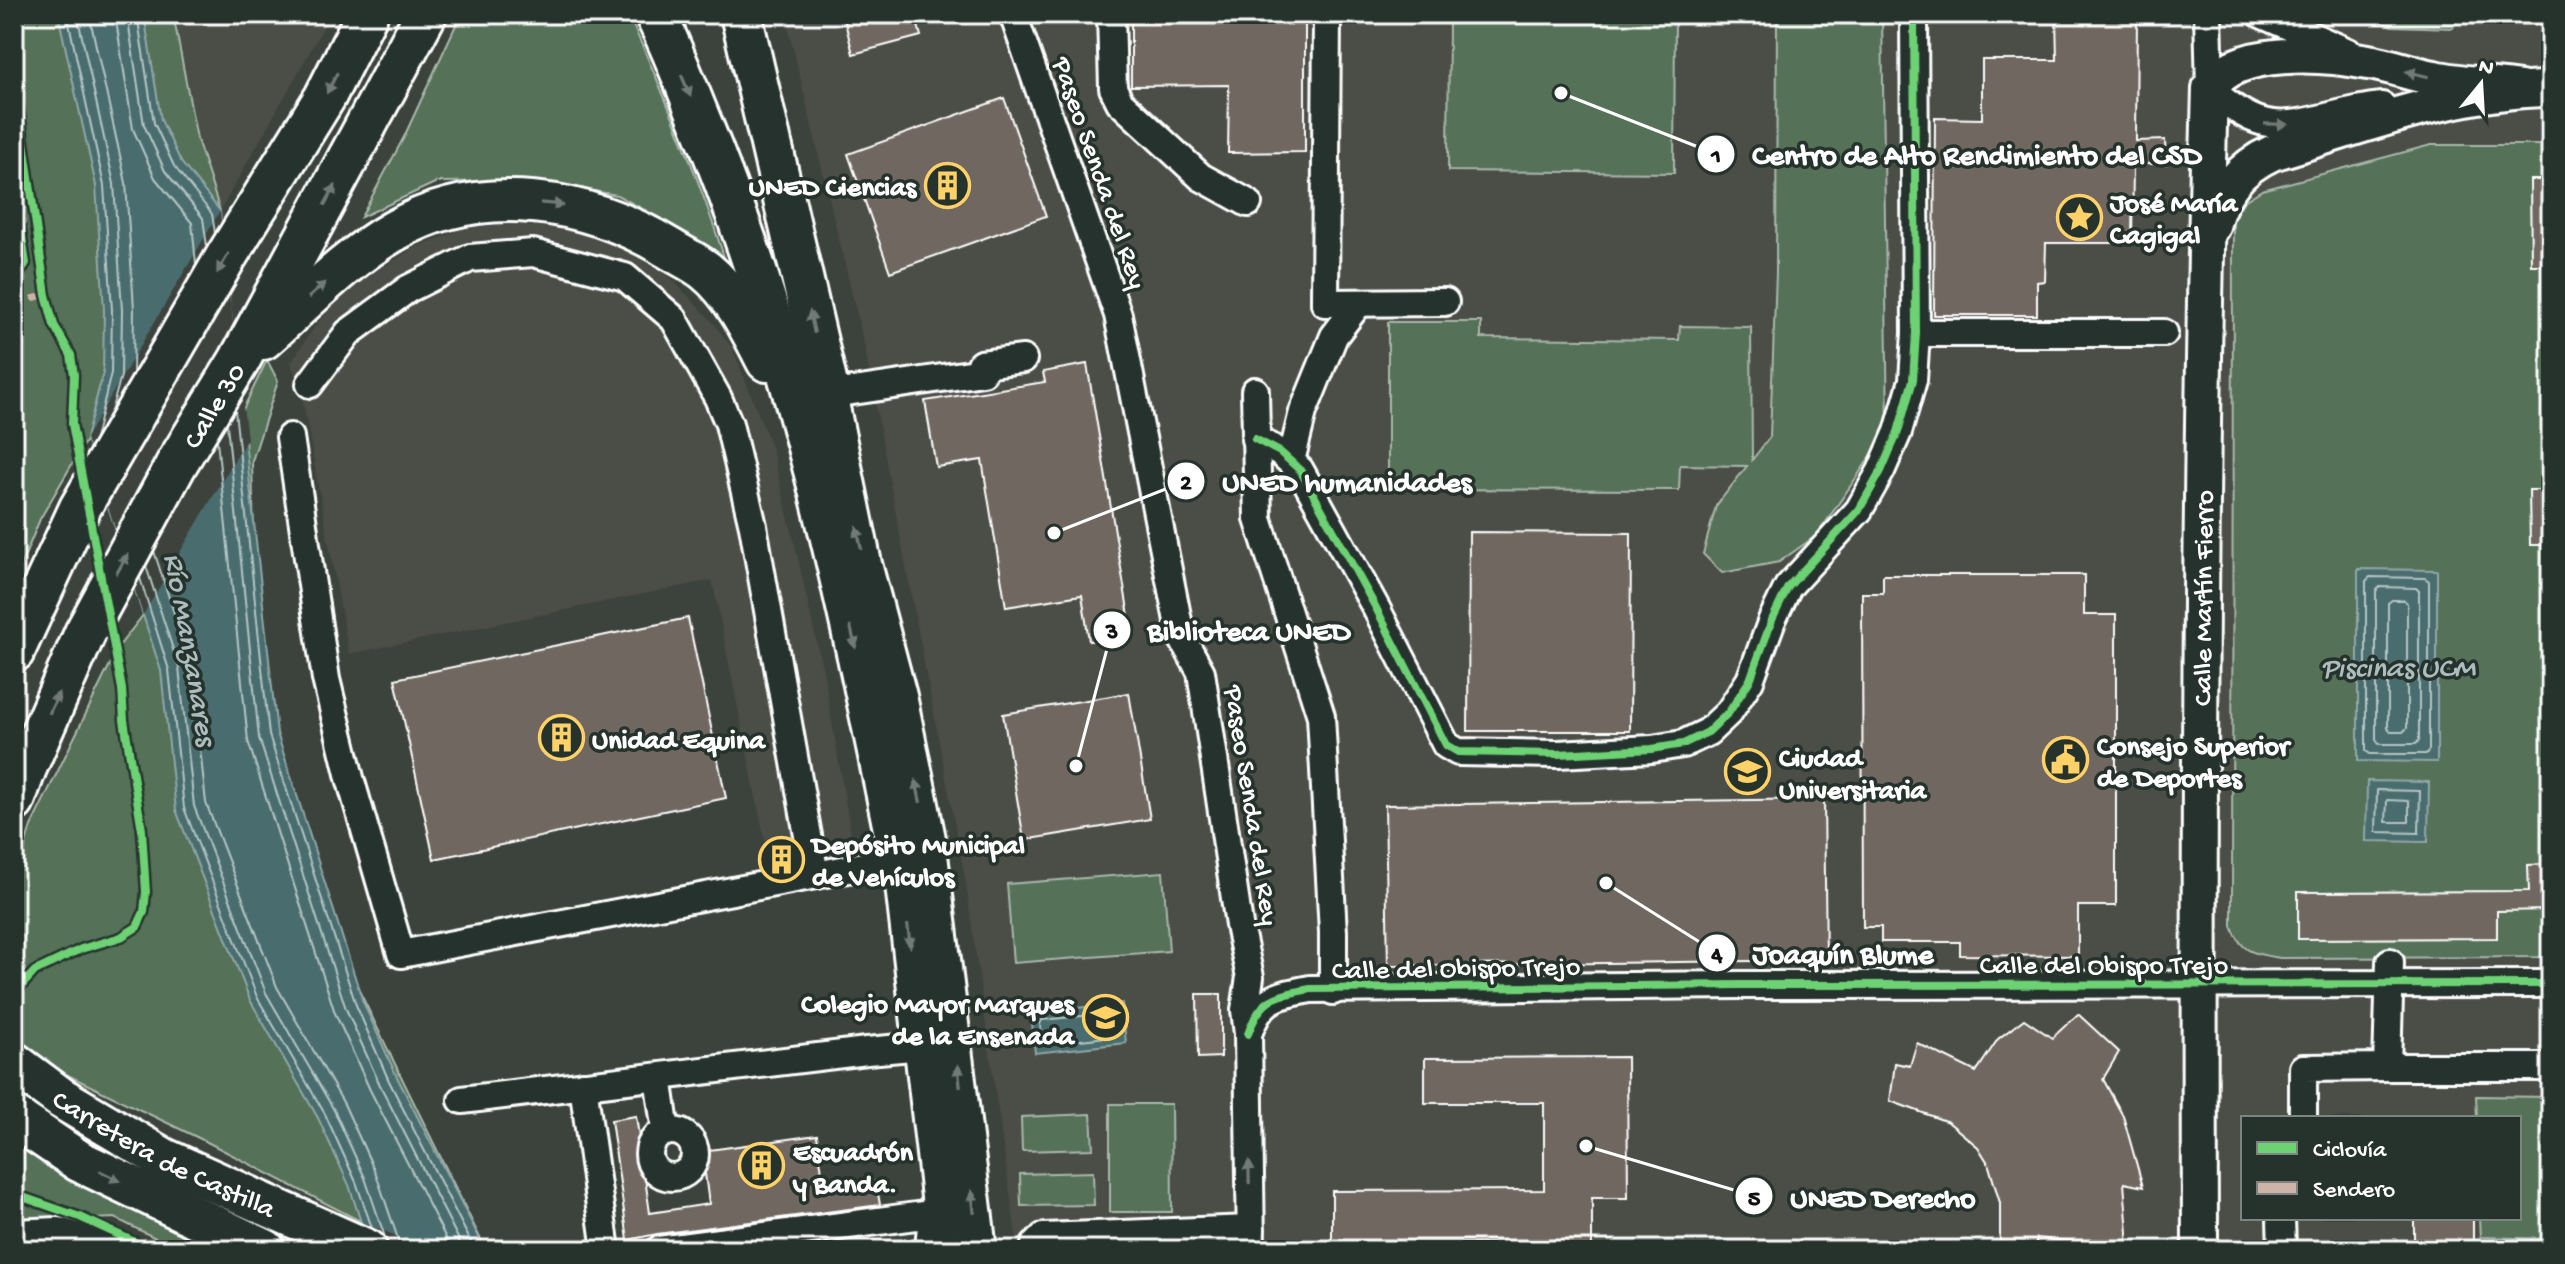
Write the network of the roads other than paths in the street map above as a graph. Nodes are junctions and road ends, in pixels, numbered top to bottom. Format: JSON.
{"nodes":[{"id":1,"x":367,"y":14,"type":"edge"},
{"id":2,"x":426,"y":14,"type":"edge"},
{"id":3,"x":655,"y":14,"type":"edge"},
{"id":4,"x":741,"y":14,"type":"edge"},
{"id":5,"x":1013,"y":14,"type":"edge"},
{"id":6,"x":1111,"y":14,"type":"edge"},
{"id":7,"x":1327,"y":14,"type":"edge"},
{"id":8,"x":1914,"y":14,"type":"edge"},
{"id":9,"x":2208,"y":14,"type":"edge"},
{"id":10,"x":2261,"y":14,"type":"edge"},
{"id":11,"x":2370,"y":62,"type":"junction"},
{"id":12,"x":2210,"y":88,"type":"junction"},
{"id":13,"x":2536,"y":89,"type":"edge"},
{"id":14,"x":2435,"y":103,"type":"junction"},
{"id":15,"x":1248,"y":203,"type":"dead end"},
{"id":16,"x":2205,"y":253,"type":"junction"},
{"id":17,"x":1445,"y":302,"type":"dead end"},
{"id":18,"x":1359,"y":303,"type":"junction"},
{"id":19,"x":1916,"y":333,"type":"junction"},
{"id":20,"x":2164,"y":333,"type":"dead end"},
{"id":21,"x":1023,"y":359,"type":"dead end"},
{"id":22,"x":239,"y":361,"type":"junction"},
{"id":23,"x":310,"y":384,"type":"dead end"},
{"id":24,"x":1255,"y":391,"type":"dead end"},
{"id":25,"x":830,"y":398,"type":"junction"},
{"id":26,"x":290,"y":437,"type":"dead end"},
{"id":27,"x":1255,"y":439,"type":"junction"},
{"id":28,"x":1291,"y":461,"type":"junction"},
{"id":29,"x":829,"y":533,"type":"junction"},
{"id":30,"x":14,"y":651,"type":"edge"},
{"id":31,"x":14,"y":801,"type":"edge"},
{"id":32,"x":900,"y":859,"type":"junction"},
{"id":33,"x":815,"y":875,"type":"junction"},
{"id":34,"x":1247,"y":960,"type":"junction"},
{"id":35,"x":2390,"y":973,"type":"junction"},
{"id":36,"x":2551,"y":984,"type":"edge"},
{"id":37,"x":2199,"y":985,"type":"junction"},
{"id":38,"x":1321,"y":990,"type":"junction"},
{"id":39,"x":1248,"y":1034,"type":"junction"},
{"id":40,"x":923,"y":1046,"type":"junction"},
{"id":41,"x":14,"y":1063,"type":"edge"},
{"id":42,"x":2387,"y":1067,"type":"junction"},
{"id":43,"x":2551,"y":1067,"type":"edge"},
{"id":44,"x":658,"y":1077,"type":"junction"},
{"id":45,"x":583,"y":1085,"type":"junction"},
{"id":46,"x":462,"y":1100,"type":"dead end"},
{"id":47,"x":2303,"y":1116,"type":"edge"},
{"id":48,"x":28,"y":1127,"type":"edge"},
{"id":49,"x":666,"y":1132,"type":"dead end"},
{"id":50,"x":2281,"y":1220,"type":"edge"},
{"id":51,"x":940,"y":1238,"type":"edge"},
{"id":52,"x":14,"y":1240,"type":"edge"},
{"id":53,"x":1251,"y":1240,"type":"edge"},
{"id":54,"x":98,"y":1250,"type":"edge"},
{"id":55,"x":265,"y":1250,"type":"edge"},
{"id":56,"x":367,"y":1250,"type":"edge"},
{"id":57,"x":606,"y":1250,"type":"edge"},
{"id":58,"x":659,"y":1250,"type":"edge"},
{"id":59,"x":979,"y":1250,"type":"edge"},
{"id":60,"x":1035,"y":1250,"type":"edge"},
{"id":61,"x":2200,"y":1250,"type":"edge"},
{"id":62,"x":2282,"y":1250,"type":"edge"}],
"edges":[{"from":1,"to":30,"type":"highway","one_way":true},
{"from":22,"to":2,"type":"highway","name":"Calle 30","one_way":true},
{"from":3,"to":29,"type":"highway","one_way":true},
{"from":25,"to":4,"type":"highway","one_way":true},
{"from":5,"to":34,"type":"street","name":"Paseo Senda del Rey"},
{"from":6,"to":15,"type":"street"},
{"from":7,"to":18,"type":"street"},
{"from":8,"to":19,"type":"street"},
{"from":9,"to":12,"type":"street"},
{"from":10,"to":11,"type":"street"},
{"from":11,"to":12,"type":"main road"},
{"from":13,"to":11,"type":"main road","one_way":true},
{"from":12,"to":14,"type":"street","one_way":true},
{"from":12,"to":16,"type":"main road","name":"Calle Martín Fierro"},
{"from":13,"to":14,"type":"main road"},
{"from":14,"to":16,"type":"main road"},
{"from":16,"to":37,"type":"main road","name":"Calle Martín Fierro"},
{"from":17,"to":18,"type":"street"},
{"from":18,"to":28,"type":"street"},
{"from":19,"to":20,"type":"street"},
{"from":19,"to":28,"type":"street"},
{"from":21,"to":25,"type":"street"},
{"from":22,"to":29,"type":"highway","one_way":true},
{"from":31,"to":22,"type":"highway","name":"Calle 30","one_way":true},
{"from":23,"to":33,"type":"street"},
{"from":24,"to":27,"type":"street"},
{"from":59,"to":25,"type":"main road","one_way":true},
{"from":26,"to":33,"type":"street"},
{"from":27,"to":28,"type":"street"},
{"from":27,"to":38,"type":"street"},
{"from":29,"to":32,"type":"highway","one_way":true},
{"from":32,"to":33,"type":"street"},
{"from":32,"to":40,"type":"main road","one_way":true},
{"from":34,"to":38,"type":"street","name":"Calle del Obispo Trejo"},
{"from":34,"to":39,"type":"street","name":"Paseo Senda del Rey"},
{"from":35,"to":36,"type":"street","name":"Calle del Obispo Trejo"},
{"from":35,"to":37,"type":"street","name":"Calle del Obispo Trejo"},
{"from":35,"to":42,"type":"street"},
{"from":37,"to":38,"type":"street","name":"Calle del Obispo Trejo"},
{"from":37,"to":61,"type":"main road","name":"Calle Martín Fierro"},
{"from":38,"to":39,"type":"street","name":"Calle del Obispo Trejo"},
{"from":53,"to":39,"type":"street","name":"Paseo Senda del Rey","one_way":true},
{"from":40,"to":44,"type":"street"},
{"from":40,"to":51,"type":"main road"},
{"from":41,"to":56,"type":"highway","name":"Carretera de Castilla"},
{"from":42,"to":43,"type":"street"},
{"from":42,"to":47,"type":"street"},
{"from":44,"to":45,"type":"street"},
{"from":44,"to":49,"type":"street"},
{"from":45,"to":46,"type":"street"},
{"from":45,"to":57,"type":"street"},
{"from":48,"to":55,"type":"highway","name":"Carretera de Castilla","one_way":true},
{"from":50,"to":62,"type":"street"},
{"from":51,"to":58,"type":"street"},
{"from":52,"to":54,"type":"highway"},
{"from":53,"to":60,"type":"street"}]}
